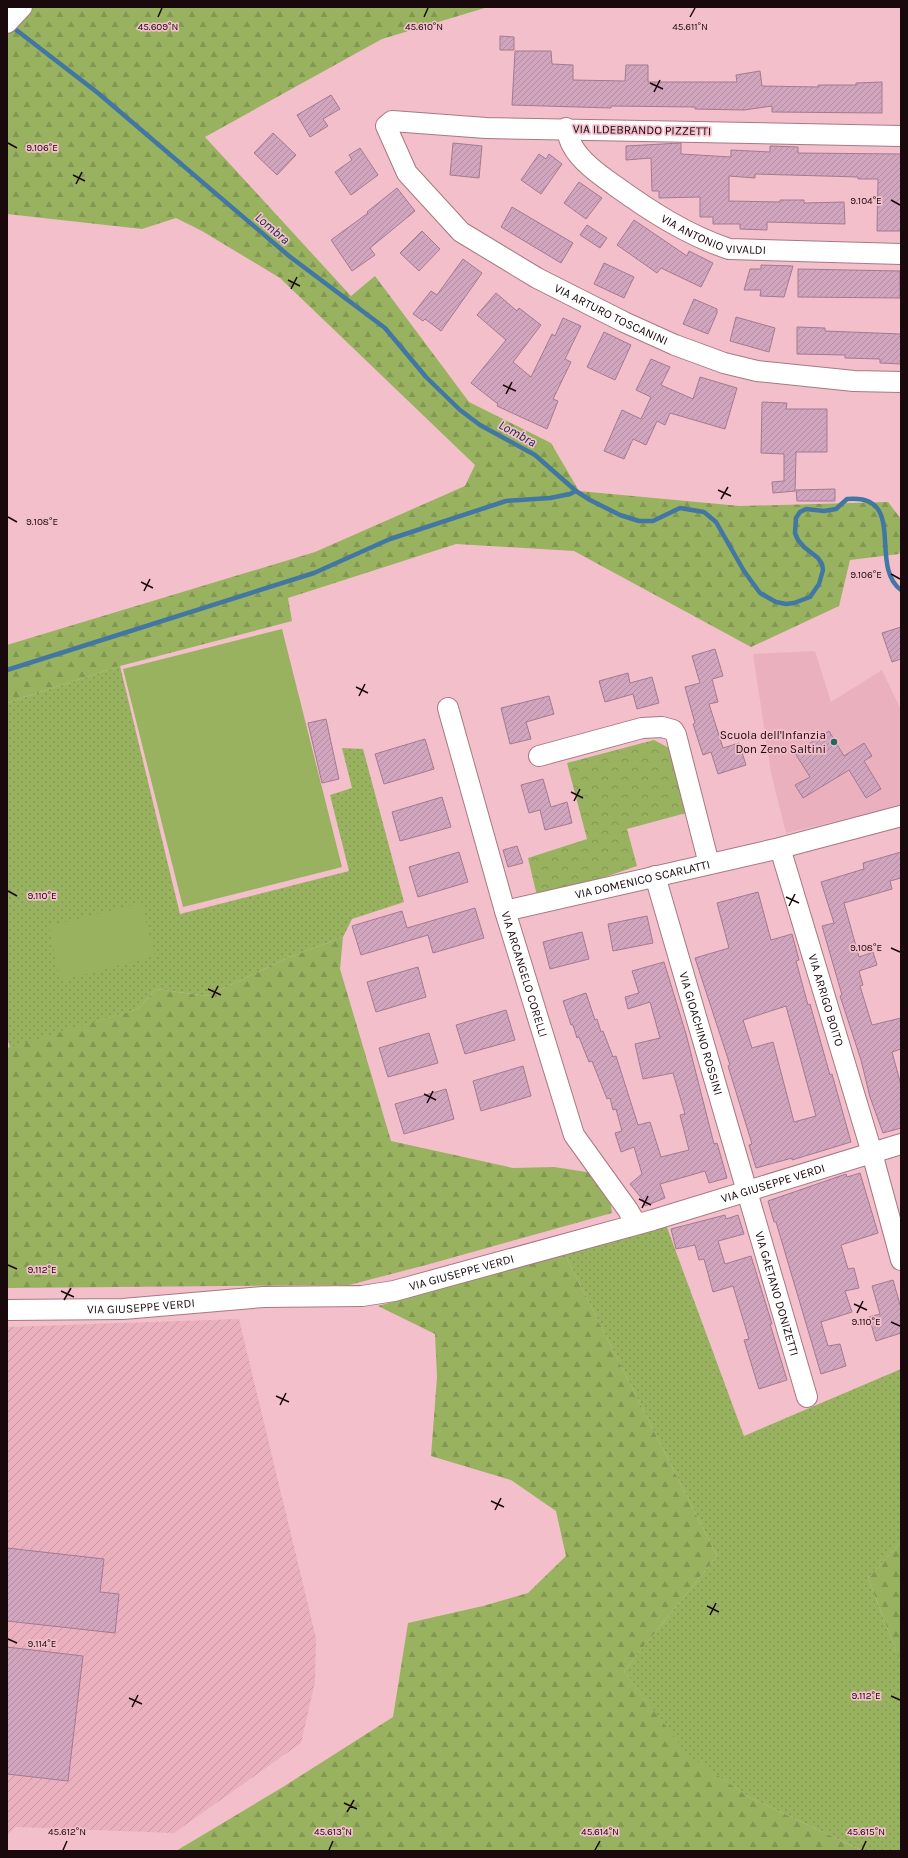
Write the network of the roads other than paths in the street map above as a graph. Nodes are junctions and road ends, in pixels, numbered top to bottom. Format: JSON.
{"nodes":[{"id":1,"x":386,"y":126,"type":"joint"},
{"id":2,"x":566,"y":128,"type":"junction"},
{"id":3,"x":901,"y":136,"type":"edge"},
{"id":4,"x":901,"y":254,"type":"edge"},
{"id":5,"x":901,"y":382,"type":"edge"},
{"id":6,"x":448,"y":708,"type":"dead end"},
{"id":7,"x":540,"y":756,"type":"dead end"},
{"id":8,"x":901,"y":816,"type":"edge"},
{"id":9,"x":780,"y":848,"type":"junction"},
{"id":10,"x":709,"y":864,"type":"junction"},
{"id":11,"x":655,"y":876,"type":"junction"},
{"id":12,"x":505,"y":911,"type":"junction"},
{"id":13,"x":901,"y":1144,"type":"edge"},
{"id":14,"x":872,"y":1153,"type":"junction"},
{"id":15,"x":747,"y":1190,"type":"junction"},
{"id":16,"x":636,"y":1224,"type":"junction"},
{"id":17,"x":901,"y":1260,"type":"edge"},
{"id":18,"x":7,"y":1310,"type":"edge"},
{"id":19,"x":807,"y":1397,"type":"dead end"}],
"edges":[{"from":1,"to":2,"type":"street","name":"VIA ILDEBRANDO PIZZETTI"},
{"from":1,"to":5,"type":"street","name":"VIA ARTURO TOSCANINI"},
{"from":2,"to":3,"type":"street","name":"VIA ILDEBRANDO PIZZETTI"},
{"from":2,"to":4,"type":"street","name":"VIA ANTONIO VIVALDI"},
{"from":6,"to":12,"type":"street","name":"VIA ARCANGELO CORELLI"},
{"from":7,"to":10,"type":"street"},
{"from":8,"to":9,"type":"street","name":"VIA DOMENICO SCARLATTI"},
{"from":9,"to":10,"type":"street","name":"VIA DOMENICO SCARLATTI"},
{"from":9,"to":14,"type":"street","name":"VIA ARRIGO BOITO"},
{"from":10,"to":11,"type":"street","name":"VIA DOMENICO SCARLATTI"},
{"from":11,"to":12,"type":"street","name":"VIA DOMENICO SCARLATTI"},
{"from":11,"to":15,"type":"street","name":"VIA GIOACHINO ROSSINI"},
{"from":12,"to":16,"type":"street","name":"VIA ARCANGELO CORELLI"},
{"from":13,"to":14,"type":"street","name":"VIA GIUSEPPE VERDI"},
{"from":14,"to":15,"type":"street","name":"VIA GIUSEPPE VERDI"},
{"from":14,"to":17,"type":"street","name":"VIA ARRIGO BOITO"},
{"from":15,"to":16,"type":"street","name":"VIA GIUSEPPE VERDI"},
{"from":15,"to":19,"type":"street","name":"VIA GAETANO DONIZETTI"},
{"from":16,"to":18,"type":"street","name":"VIA GIUSEPPE VERDI"}]}
